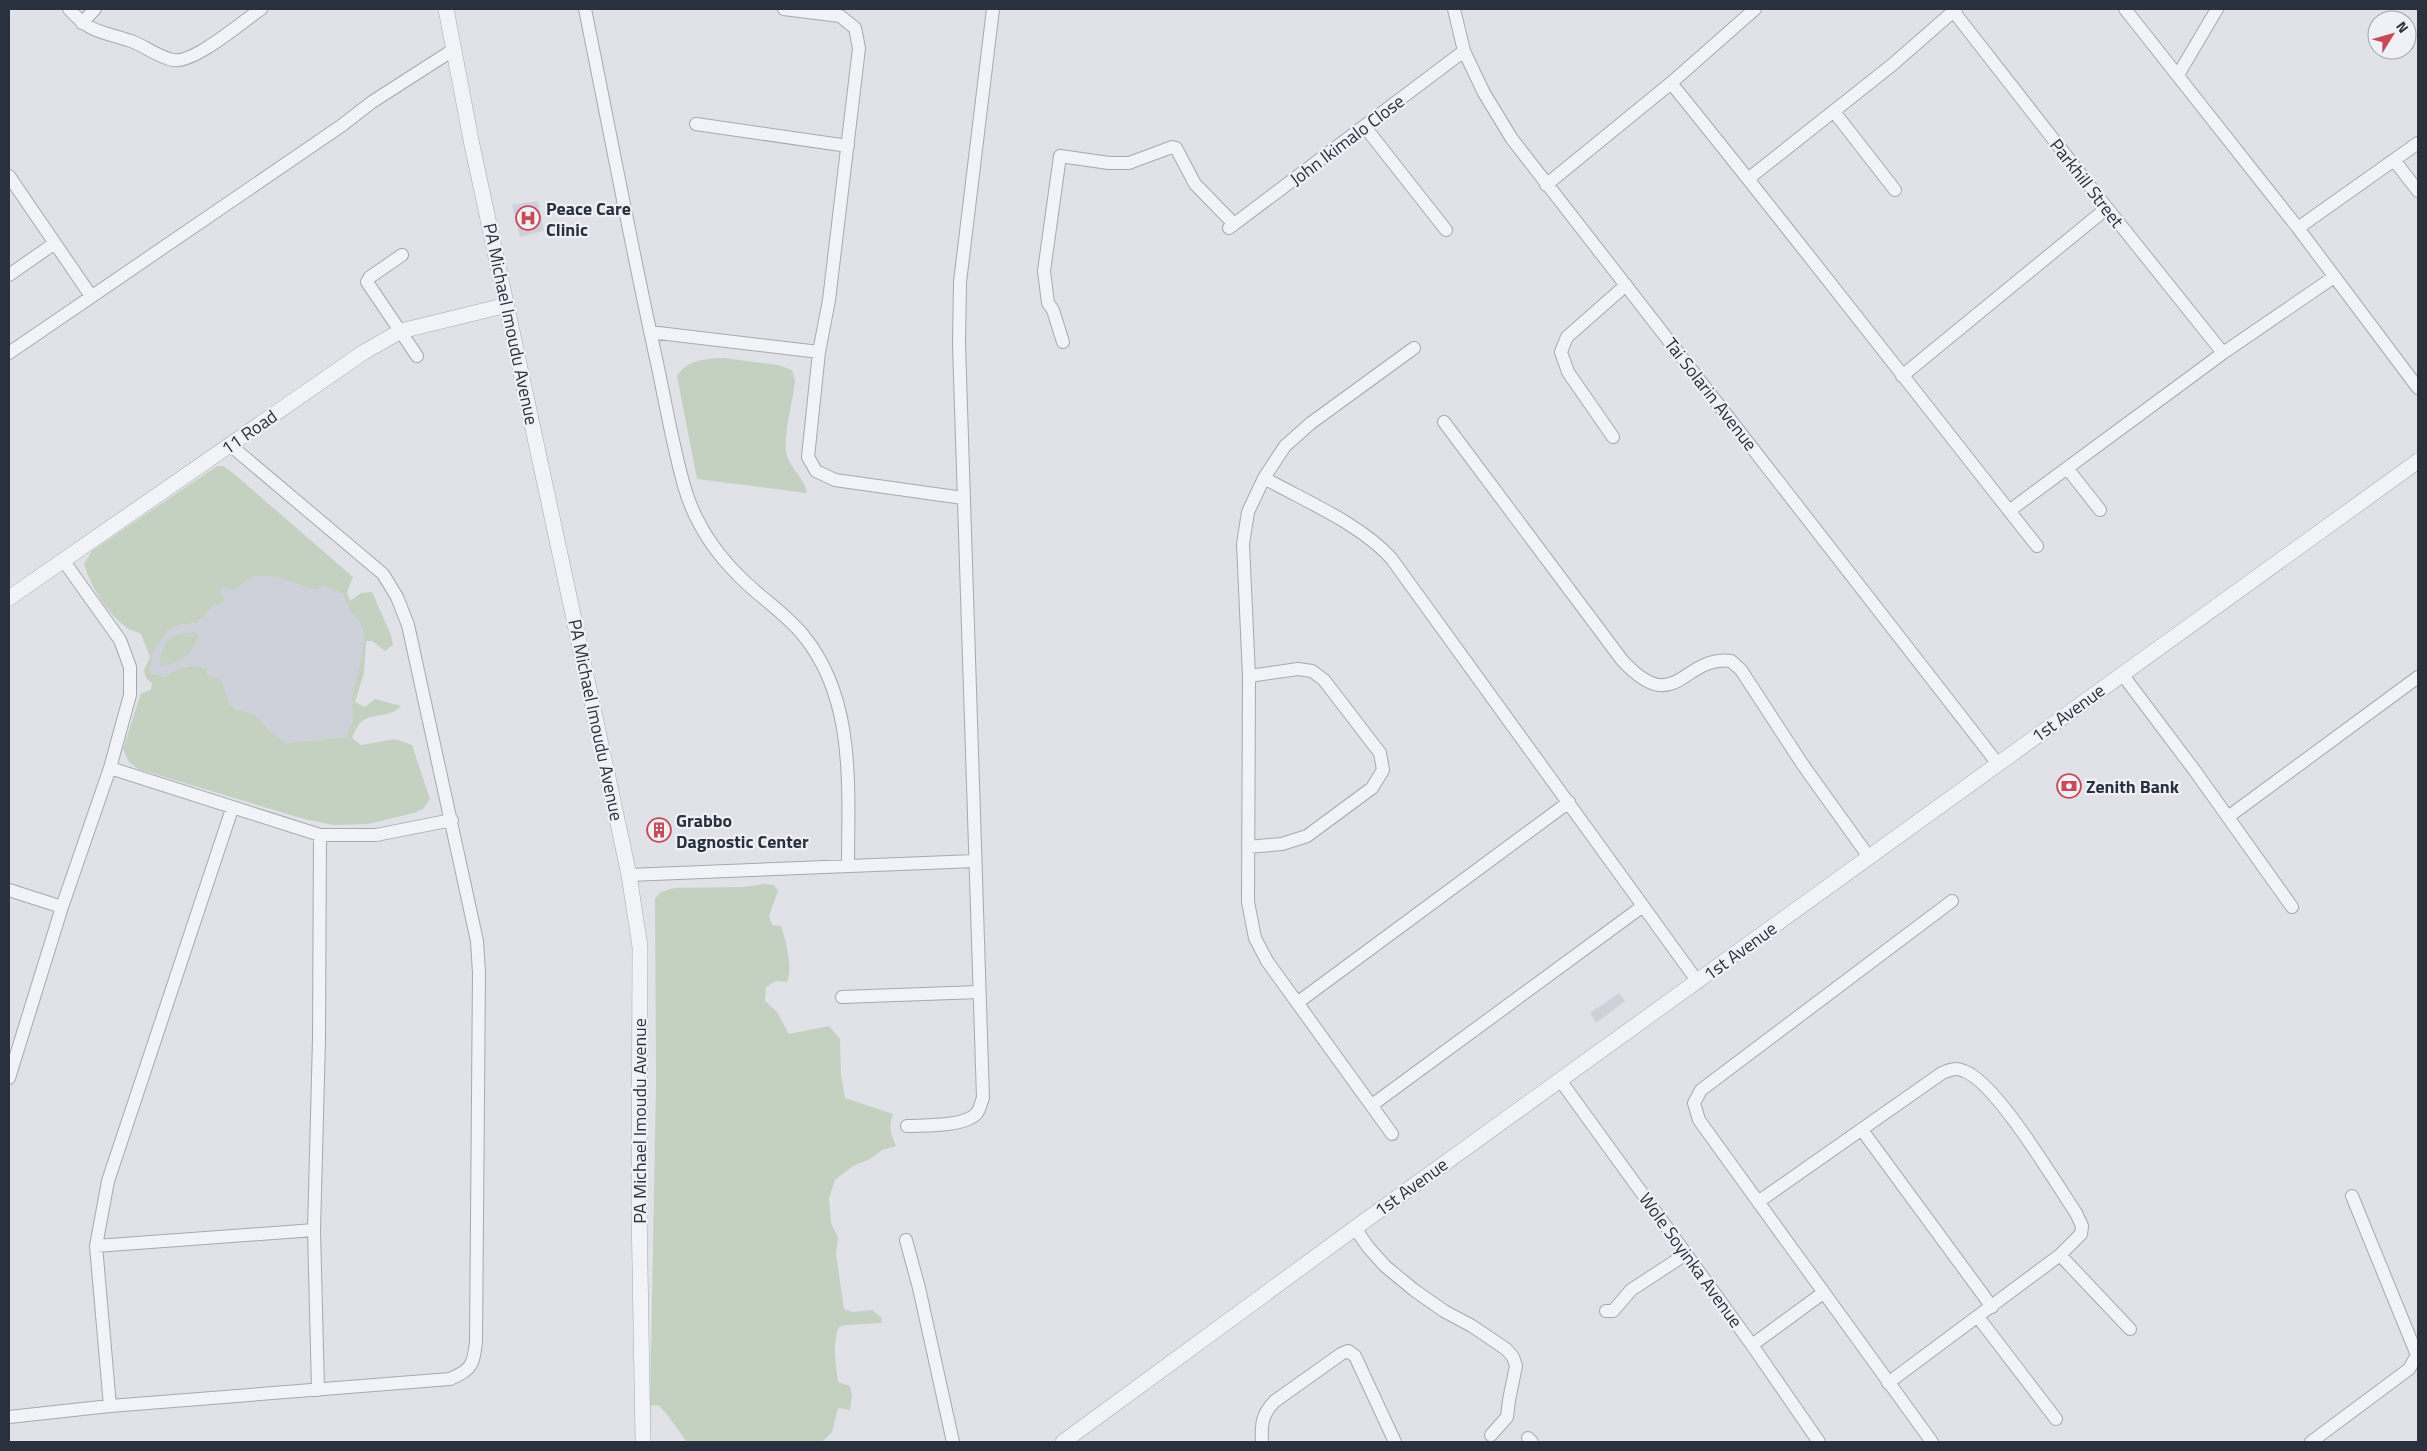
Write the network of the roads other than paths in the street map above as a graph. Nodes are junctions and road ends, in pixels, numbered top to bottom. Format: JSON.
{"nodes":[{"id":1,"x":69,"y":9,"type":"edge"},
{"id":2,"x":94,"y":9,"type":"edge"},
{"id":3,"x":261,"y":9,"type":"edge"},
{"id":4,"x":446,"y":9,"type":"edge"},
{"id":5,"x":585,"y":9,"type":"edge"},
{"id":6,"x":784,"y":9,"type":"edge"},
{"id":7,"x":993,"y":9,"type":"edge"},
{"id":8,"x":1454,"y":9,"type":"edge"},
{"id":9,"x":1755,"y":9,"type":"edge"},
{"id":10,"x":2125,"y":9,"type":"edge"},
{"id":11,"x":2217,"y":9,"type":"edge"},
{"id":12,"x":1955,"y":10,"type":"edge"},
{"id":13,"x":82,"y":24,"type":"junction"},
{"id":14,"x":453,"y":50,"type":"junction"},
{"id":15,"x":1464,"y":51,"type":"junction"},
{"id":16,"x":2178,"y":75,"type":"junction"},
{"id":17,"x":1671,"y":83,"type":"junction"},
{"id":18,"x":1835,"y":113,"type":"junction"},
{"id":19,"x":696,"y":124,"type":"dead end"},
{"id":20,"x":1365,"y":127,"type":"junction"},
{"id":21,"x":2418,"y":143,"type":"edge"},
{"id":22,"x":848,"y":146,"type":"junction"},
{"id":23,"x":2394,"y":160,"type":"junction"},
{"id":24,"x":9,"y":176,"type":"edge"},
{"id":25,"x":1748,"y":178,"type":"junction"},
{"id":26,"x":1546,"y":185,"type":"junction"},
{"id":27,"x":1895,"y":190,"type":"dead end"},
{"id":28,"x":2418,"y":191,"type":"edge"},
{"id":29,"x":2107,"y":208,"type":"junction"},
{"id":30,"x":2298,"y":228,"type":"junction"},
{"id":31,"x":1446,"y":230,"type":"dead end"},
{"id":32,"x":55,"y":243,"type":"junction"},
{"id":33,"x":402,"y":255,"type":"dead end"},
{"id":34,"x":9,"y":275,"type":"edge"},
{"id":35,"x":2334,"y":277,"type":"junction"},
{"id":36,"x":1626,"y":285,"type":"junction"},
{"id":37,"x":92,"y":296,"type":"junction"},
{"id":38,"x":506,"y":305,"type":"junction"},
{"id":39,"x":401,"y":331,"type":"junction"},
{"id":40,"x":650,"y":332,"type":"junction"},
{"id":41,"x":1063,"y":342,"type":"dead end"},
{"id":42,"x":1414,"y":348,"type":"dead end"},
{"id":43,"x":819,"y":352,"type":"junction"},
{"id":44,"x":9,"y":353,"type":"edge"},
{"id":45,"x":2224,"y":353,"type":"junction"},
{"id":46,"x":417,"y":356,"type":"dead end"},
{"id":47,"x":1902,"y":376,"type":"junction"},
{"id":48,"x":2418,"y":388,"type":"edge"},
{"id":49,"x":1444,"y":422,"type":"dead end"},
{"id":50,"x":1613,"y":437,"type":"dead end"},
{"id":51,"x":230,"y":445,"type":"junction"},
{"id":52,"x":2418,"y":460,"type":"edge"},
{"id":53,"x":2067,"y":468,"type":"junction"},
{"id":54,"x":1264,"y":478,"type":"junction"},
{"id":55,"x":963,"y":498,"type":"junction"},
{"id":56,"x":2100,"y":510,"type":"dead end"},
{"id":57,"x":2009,"y":511,"type":"junction"},
{"id":58,"x":2037,"y":546,"type":"dead end"},
{"id":59,"x":63,"y":560,"type":"junction"},
{"id":60,"x":9,"y":598,"type":"edge"},
{"id":61,"x":2122,"y":674,"type":"junction"},
{"id":62,"x":1249,"y":676,"type":"junction"},
{"id":63,"x":2418,"y":677,"type":"edge"},
{"id":64,"x":1998,"y":764,"type":"junction"},
{"id":65,"x":110,"y":768,"type":"junction"},
{"id":66,"x":1569,"y":802,"type":"junction"},
{"id":67,"x":232,"y":809,"type":"junction"},
{"id":68,"x":2228,"y":816,"type":"junction"},
{"id":69,"x":452,"y":820,"type":"junction"},
{"id":70,"x":320,"y":835,"type":"junction"},
{"id":71,"x":1248,"y":847,"type":"junction"},
{"id":72,"x":1869,"y":857,"type":"junction"},
{"id":73,"x":975,"y":861,"type":"junction"},
{"id":74,"x":848,"y":865,"type":"junction"},
{"id":75,"x":629,"y":875,"type":"junction"},
{"id":76,"x":9,"y":890,"type":"edge"},
{"id":77,"x":1952,"y":902,"type":"dead end"},
{"id":78,"x":1643,"y":906,"type":"junction"},
{"id":79,"x":62,"y":907,"type":"junction"},
{"id":80,"x":2292,"y":907,"type":"dead end"},
{"id":81,"x":1698,"y":982,"type":"junction"},
{"id":82,"x":979,"y":992,"type":"junction"},
{"id":83,"x":842,"y":997,"type":"dead end"},
{"id":84,"x":1297,"y":1002,"type":"junction"},
{"id":85,"x":9,"y":1077,"type":"edge"},
{"id":86,"x":1560,"y":1080,"type":"junction"},
{"id":87,"x":1372,"y":1105,"type":"junction"},
{"id":88,"x":907,"y":1126,"type":"dead end"},
{"id":89,"x":1862,"y":1130,"type":"junction"},
{"id":90,"x":1392,"y":1134,"type":"dead end"},
{"id":91,"x":2352,"y":1196,"type":"dead end"},
{"id":92,"x":1758,"y":1202,"type":"junction"},
{"id":93,"x":1355,"y":1228,"type":"junction"},
{"id":94,"x":314,"y":1230,"type":"junction"},
{"id":95,"x":906,"y":1240,"type":"dead end"},
{"id":96,"x":96,"y":1246,"type":"junction"},
{"id":97,"x":1686,"y":1254,"type":"junction"},
{"id":98,"x":2060,"y":1255,"type":"junction"},
{"id":99,"x":1823,"y":1293,"type":"junction"},
{"id":100,"x":1992,"y":1307,"type":"junction"},
{"id":101,"x":1606,"y":1310,"type":"dead end"},
{"id":102,"x":1978,"y":1318,"type":"junction"},
{"id":103,"x":2130,"y":1329,"type":"dead end"},
{"id":104,"x":1752,"y":1345,"type":"junction"},
{"id":105,"x":1888,"y":1383,"type":"junction"},
{"id":106,"x":318,"y":1390,"type":"junction"},
{"id":107,"x":110,"y":1406,"type":"junction"},
{"id":108,"x":9,"y":1417,"type":"edge"},
{"id":109,"x":2056,"y":1419,"type":"dead end"},
{"id":110,"x":1491,"y":1435,"type":"dead end"},
{"id":111,"x":1816,"y":1441,"type":"edge"},
{"id":112,"x":643,"y":1442,"type":"edge"},
{"id":113,"x":952,"y":1442,"type":"edge"},
{"id":114,"x":1063,"y":1442,"type":"edge"},
{"id":115,"x":1262,"y":1442,"type":"edge"},
{"id":116,"x":1395,"y":1442,"type":"edge"},
{"id":117,"x":1932,"y":1442,"type":"edge"},
{"id":118,"x":2311,"y":1442,"type":"edge"}],
"edges":[{"from":1,"to":13,"type":"street"},
{"from":2,"to":13,"type":"street"},
{"from":3,"to":13,"type":"street"},
{"from":4,"to":14,"type":"street","name":"PA Michael Imoudu Avenue"},
{"from":5,"to":40,"type":"street"},
{"from":6,"to":22,"type":"street"},
{"from":7,"to":55,"type":"street"},
{"from":8,"to":15,"type":"street","name":"Tai Solarin Avenue"},
{"from":9,"to":17,"type":"street"},
{"from":10,"to":16,"type":"street"},
{"from":11,"to":16,"type":"street"},
{"from":12,"to":18,"type":"street"},
{"from":12,"to":29,"type":"street","name":"Parkhill Street"},
{"from":14,"to":37,"type":"street"},
{"from":14,"to":38,"type":"street","name":"PA Michael Imoudu Avenue"},
{"from":15,"to":20,"type":"street","name":"John Ikimalo Close"},
{"from":15,"to":26,"type":"street","name":"Tai Solarin Avenue"},
{"from":16,"to":30,"type":"street"},
{"from":17,"to":25,"type":"street"},
{"from":17,"to":26,"type":"street"},
{"from":18,"to":25,"type":"street"},
{"from":18,"to":27,"type":"street"},
{"from":19,"to":22,"type":"street"},
{"from":20,"to":31,"type":"street"},
{"from":20,"to":41,"type":"street","name":"John Ikimalo Close"},
{"from":21,"to":23,"type":"street"},
{"from":22,"to":43,"type":"street"},
{"from":23,"to":28,"type":"street"},
{"from":23,"to":30,"type":"street"},
{"from":24,"to":32,"type":"street"},
{"from":25,"to":47,"type":"street"},
{"from":26,"to":36,"type":"street","name":"Tai Solarin Avenue"},
{"from":29,"to":45,"type":"street","name":"Parkhill Street"},
{"from":29,"to":47,"type":"street"},
{"from":30,"to":35,"type":"street"},
{"from":32,"to":34,"type":"street"},
{"from":32,"to":37,"type":"street"},
{"from":33,"to":39,"type":"street"},
{"from":35,"to":45,"type":"street"},
{"from":35,"to":48,"type":"street"},
{"from":36,"to":50,"type":"street"},
{"from":36,"to":64,"type":"street","name":"Tai Solarin Avenue"},
{"from":37,"to":44,"type":"street"},
{"from":38,"to":39,"type":"street","name":"11 Road"},
{"from":38,"to":75,"type":"street","name":"PA Michael Imoudu Avenue"},
{"from":39,"to":46,"type":"street"},
{"from":39,"to":51,"type":"street","name":"11 Road"},
{"from":40,"to":43,"type":"street"},
{"from":40,"to":74,"type":"street"},
{"from":42,"to":54,"type":"street"},
{"from":43,"to":55,"type":"street"},
{"from":45,"to":53,"type":"street"},
{"from":47,"to":57,"type":"street"},
{"from":49,"to":72,"type":"street"},
{"from":51,"to":59,"type":"street","name":"11 Road"},
{"from":51,"to":69,"type":"street"},
{"from":52,"to":61,"type":"street","name":"1st Avenue"},
{"from":53,"to":56,"type":"street"},
{"from":53,"to":57,"type":"street"},
{"from":54,"to":62,"type":"street"},
{"from":54,"to":66,"type":"street"},
{"from":55,"to":73,"type":"street"},
{"from":57,"to":58,"type":"street"},
{"from":59,"to":60,"type":"street","name":"11 Road"},
{"from":59,"to":65,"type":"street"},
{"from":61,"to":64,"type":"street","name":"1st Avenue"},
{"from":61,"to":68,"type":"street"},
{"from":62,"to":71,"type":"street"},
{"from":62,"to":71,"type":"street"},
{"from":63,"to":68,"type":"street"},
{"from":64,"to":72,"type":"street","name":"1st Avenue"},
{"from":65,"to":67,"type":"street"},
{"from":65,"to":79,"type":"street"},
{"from":66,"to":78,"type":"street"},
{"from":66,"to":84,"type":"street"},
{"from":67,"to":70,"type":"street"},
{"from":67,"to":96,"type":"street"},
{"from":68,"to":80,"type":"street"},
{"from":69,"to":70,"type":"street"},
{"from":69,"to":106,"type":"street"},
{"from":70,"to":94,"type":"street"},
{"from":71,"to":84,"type":"street"},
{"from":72,"to":81,"type":"street","name":"1st Avenue"},
{"from":73,"to":74,"type":"street"},
{"from":73,"to":82,"type":"street"},
{"from":74,"to":75,"type":"street"},
{"from":75,"to":112,"type":"street","name":"PA Michael Imoudu Avenue"},
{"from":76,"to":79,"type":"street"},
{"from":77,"to":92,"type":"street"},
{"from":78,"to":81,"type":"street"},
{"from":78,"to":87,"type":"street"},
{"from":79,"to":85,"type":"street"},
{"from":81,"to":86,"type":"street","name":"1st Avenue"},
{"from":82,"to":83,"type":"street"},
{"from":82,"to":88,"type":"street"},
{"from":84,"to":87,"type":"street"},
{"from":86,"to":93,"type":"street","name":"1st Avenue"},
{"from":86,"to":97,"type":"street","name":"Wole Soyinka Avenue"},
{"from":87,"to":90,"type":"street"},
{"from":89,"to":92,"type":"street"},
{"from":89,"to":98,"type":"street"},
{"from":89,"to":100,"type":"street"},
{"from":91,"to":118,"type":"street"},
{"from":92,"to":99,"type":"street"},
{"from":93,"to":110,"type":"street"},
{"from":93,"to":114,"type":"street","name":"1st Avenue"},
{"from":94,"to":96,"type":"street"},
{"from":94,"to":106,"type":"street"},
{"from":95,"to":113,"type":"street"},
{"from":96,"to":107,"type":"street"},
{"from":97,"to":101,"type":"street"},
{"from":97,"to":104,"type":"street","name":"Wole Soyinka Avenue"},
{"from":98,"to":100,"type":"street"},
{"from":98,"to":103,"type":"street"},
{"from":99,"to":104,"type":"street"},
{"from":99,"to":105,"type":"street"},
{"from":100,"to":102,"type":"street"},
{"from":102,"to":105,"type":"street"},
{"from":102,"to":109,"type":"street"},
{"from":104,"to":111,"type":"street","name":"Wole Soyinka Avenue"},
{"from":105,"to":117,"type":"street"},
{"from":106,"to":107,"type":"street"},
{"from":107,"to":108,"type":"street"},
{"from":115,"to":116,"type":"street"}]}
